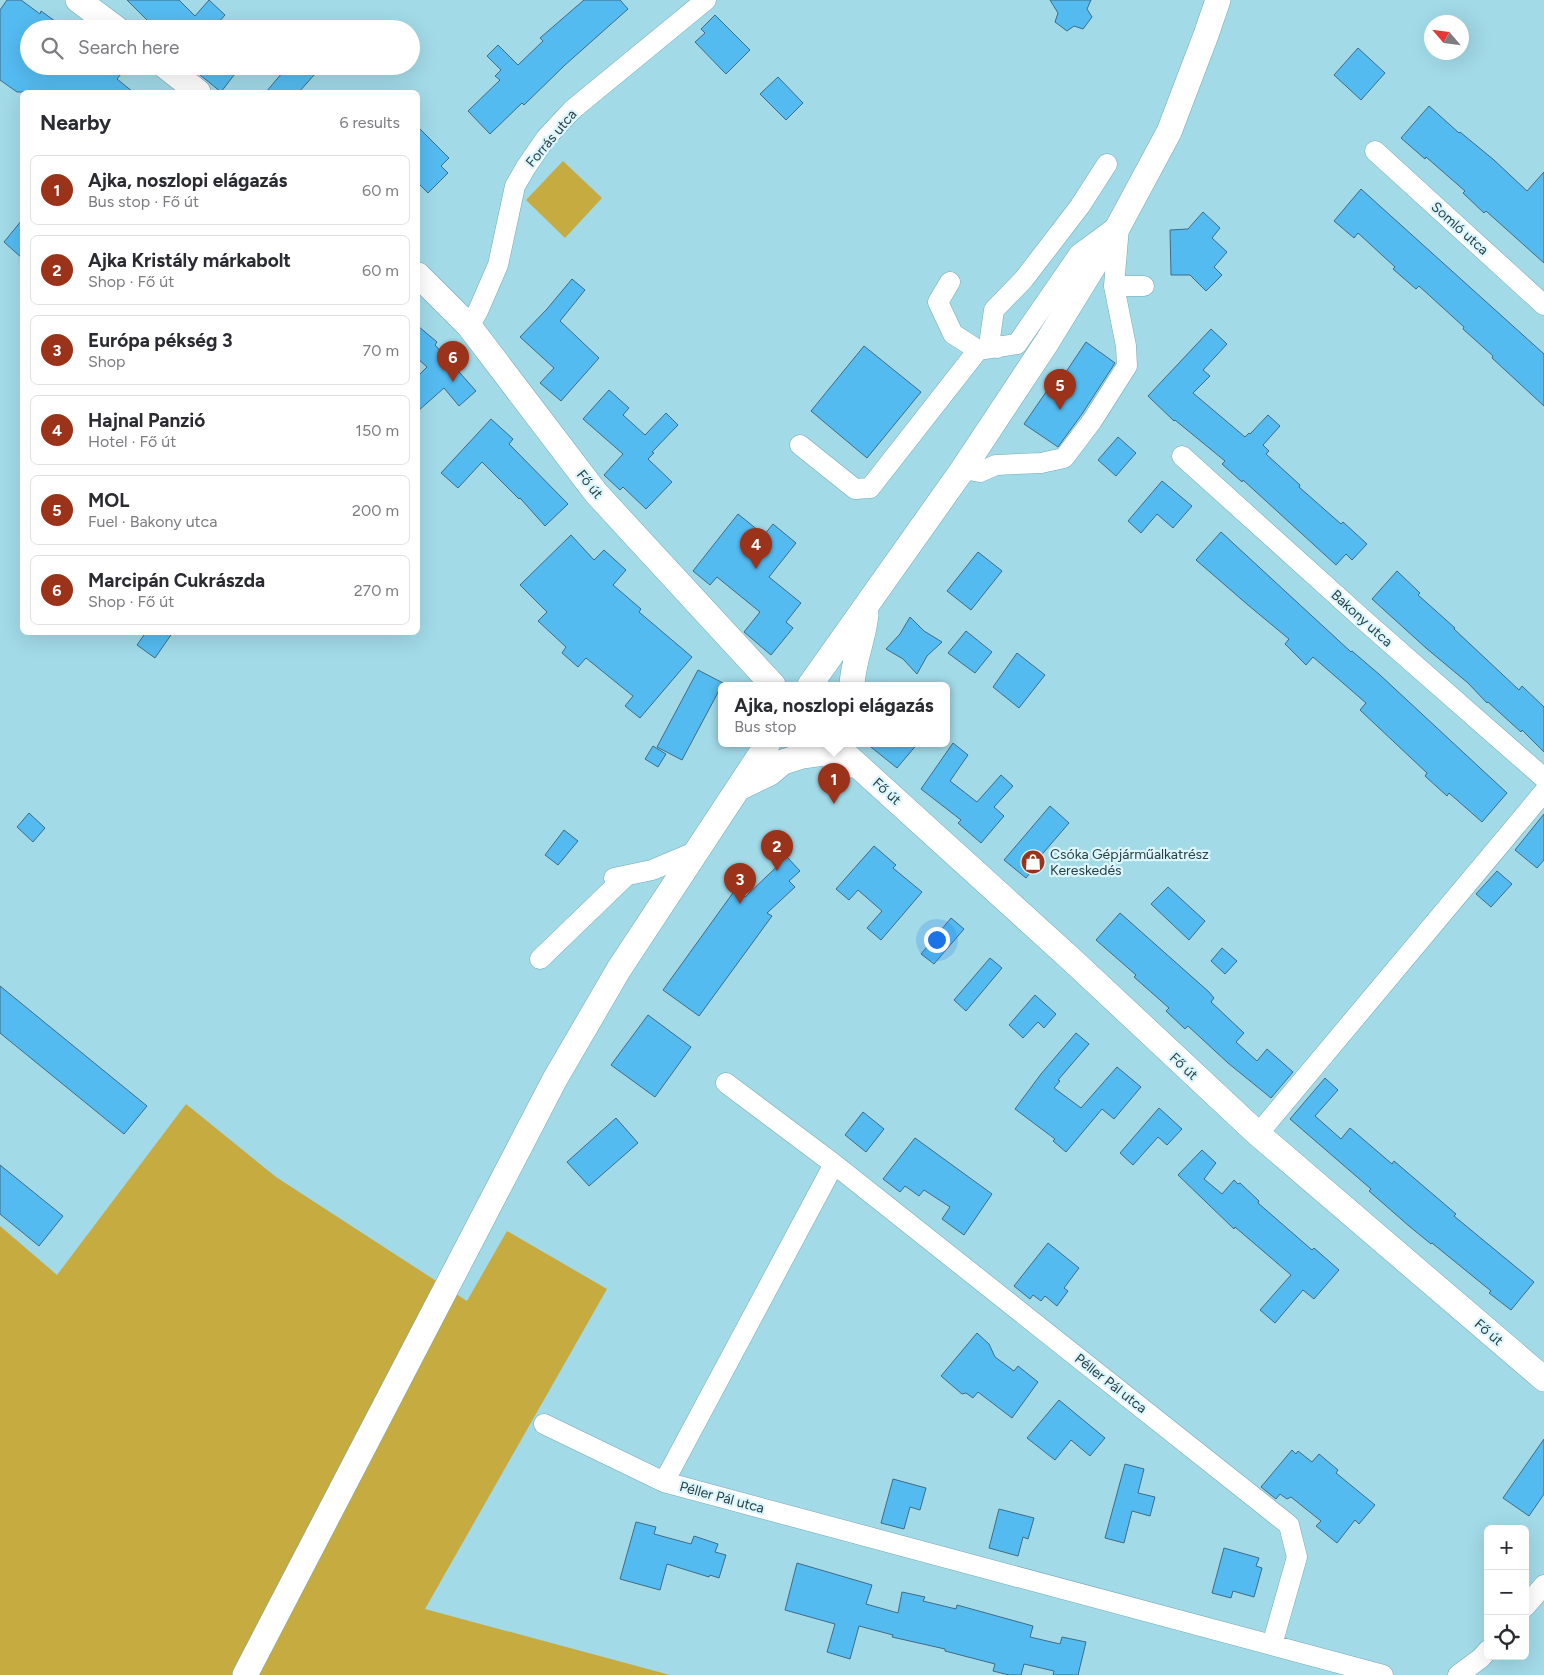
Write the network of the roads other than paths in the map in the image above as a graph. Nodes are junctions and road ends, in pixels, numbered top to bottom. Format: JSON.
{"nodes":[{"id":1,"x":78,"y":0,"type":"edge"},
{"id":2,"x":706,"y":0,"type":"edge"},
{"id":3,"x":1218,"y":0,"type":"edge"},
{"id":4,"x":105,"y":20,"type":"edge"},
{"id":5,"x":176,"y":75,"type":"edge"},
{"id":6,"x":195,"y":90,"type":"edge"},
{"id":7,"x":1375,"y":151,"type":"dead end"},
{"id":8,"x":1107,"y":164,"type":"dead end"},
{"id":9,"x":1119,"y":225,"type":"junction"},
{"id":10,"x":420,"y":277,"type":"edge"},
{"id":11,"x":950,"y":282,"type":"dead end"},
{"id":12,"x":1114,"y":286,"type":"junction"},
{"id":13,"x":1144,"y":286,"type":"dead end"},
{"id":14,"x":1544,"y":305,"type":"edge"},
{"id":15,"x":469,"y":326,"type":"junction"},
{"id":16,"x":988,"y":349,"type":"junction"},
{"id":17,"x":800,"y":445,"type":"dead end"},
{"id":18,"x":1182,"y":456,"type":"dead end"},
{"id":19,"x":963,"y":469,"type":"junction"},
{"id":20,"x":866,"y":608,"type":"junction"},
{"id":21,"x":769,"y":682,"type":"edge"},
{"id":22,"x":812,"y":682,"type":"edge"},
{"id":23,"x":852,"y":682,"type":"edge"},
{"id":24,"x":765,"y":747,"type":"edge"},
{"id":25,"x":837,"y":747,"type":"edge"},
{"id":26,"x":859,"y":747,"type":"edge"},
{"id":27,"x":864,"y":771,"type":"junction"},
{"id":28,"x":1544,"y":778,"type":"edge"},
{"id":29,"x":738,"y":789,"type":"junction"},
{"id":30,"x":1544,"y":792,"type":"edge"},
{"id":31,"x":695,"y":852,"type":"junction"},
{"id":32,"x":540,"y":959,"type":"dead end"},
{"id":33,"x":726,"y":1083,"type":"dead end"},
{"id":34,"x":1258,"y":1134,"type":"junction"},
{"id":35,"x":834,"y":1164,"type":"junction"},
{"id":36,"x":1544,"y":1379,"type":"edge"},
{"id":37,"x":544,"y":1424,"type":"dead end"},
{"id":38,"x":664,"y":1482,"type":"junction"},
{"id":39,"x":1544,"y":1585,"type":"edge"},
{"id":40,"x":1529,"y":1602,"type":"edge"},
{"id":41,"x":1272,"y":1645,"type":"junction"},
{"id":42,"x":1484,"y":1655,"type":"edge"},
{"id":43,"x":246,"y":1675,"type":"edge"},
{"id":44,"x":1383,"y":1675,"type":"edge"},
{"id":45,"x":1458,"y":1675,"type":"edge"}],
"edges":[{"from":1,"to":4,"type":"main road"},
{"from":2,"to":15,"type":"street","name":"Forrás utca"},
{"from":3,"to":9,"type":"main road"},
{"from":5,"to":6,"type":"main road"},
{"from":7,"to":14,"type":"street","name":"Somló utca"},
{"from":8,"to":16,"type":"street"},
{"from":9,"to":12,"type":"street"},
{"from":9,"to":16,"type":"street"},
{"from":9,"to":19,"type":"main road"},
{"from":10,"to":15,"type":"main road","name":"Fő út"},
{"from":11,"to":16,"type":"street"},
{"from":12,"to":13,"type":"street"},
{"from":12,"to":19,"type":"street"},
{"from":15,"to":21,"type":"main road","name":"Fő út"},
{"from":16,"to":17,"type":"street"},
{"from":18,"to":28,"type":"street","name":"Bakony utca"},
{"from":19,"to":20,"type":"main road"},
{"from":20,"to":22,"type":"main road"},
{"from":20,"to":23,"type":"main road"},
{"from":24,"to":29,"type":"main road"},
{"from":25,"to":27,"type":"main road","name":"Fő út"},
{"from":26,"to":27,"type":"main road"},
{"from":27,"to":29,"type":"main road"},
{"from":27,"to":34,"type":"main road","name":"Fő út"},
{"from":29,"to":31,"type":"main road"},
{"from":30,"to":34,"type":"street"},
{"from":31,"to":32,"type":"street"},
{"from":31,"to":43,"type":"main road"},
{"from":33,"to":35,"type":"street","name":"Péller Pál utca"},
{"from":34,"to":36,"type":"main road","name":"Fő út"},
{"from":35,"to":38,"type":"street","name":"Péller Pál utca"},
{"from":35,"to":41,"type":"street","name":"Péller Pál utca"},
{"from":37,"to":38,"type":"street","name":"Péller Pál utca"},
{"from":38,"to":41,"type":"street","name":"Péller Pál utca"},
{"from":39,"to":40,"type":"street"},
{"from":41,"to":44,"type":"street","name":"Péller Pál utca"},
{"from":42,"to":45,"type":"street"}]}
